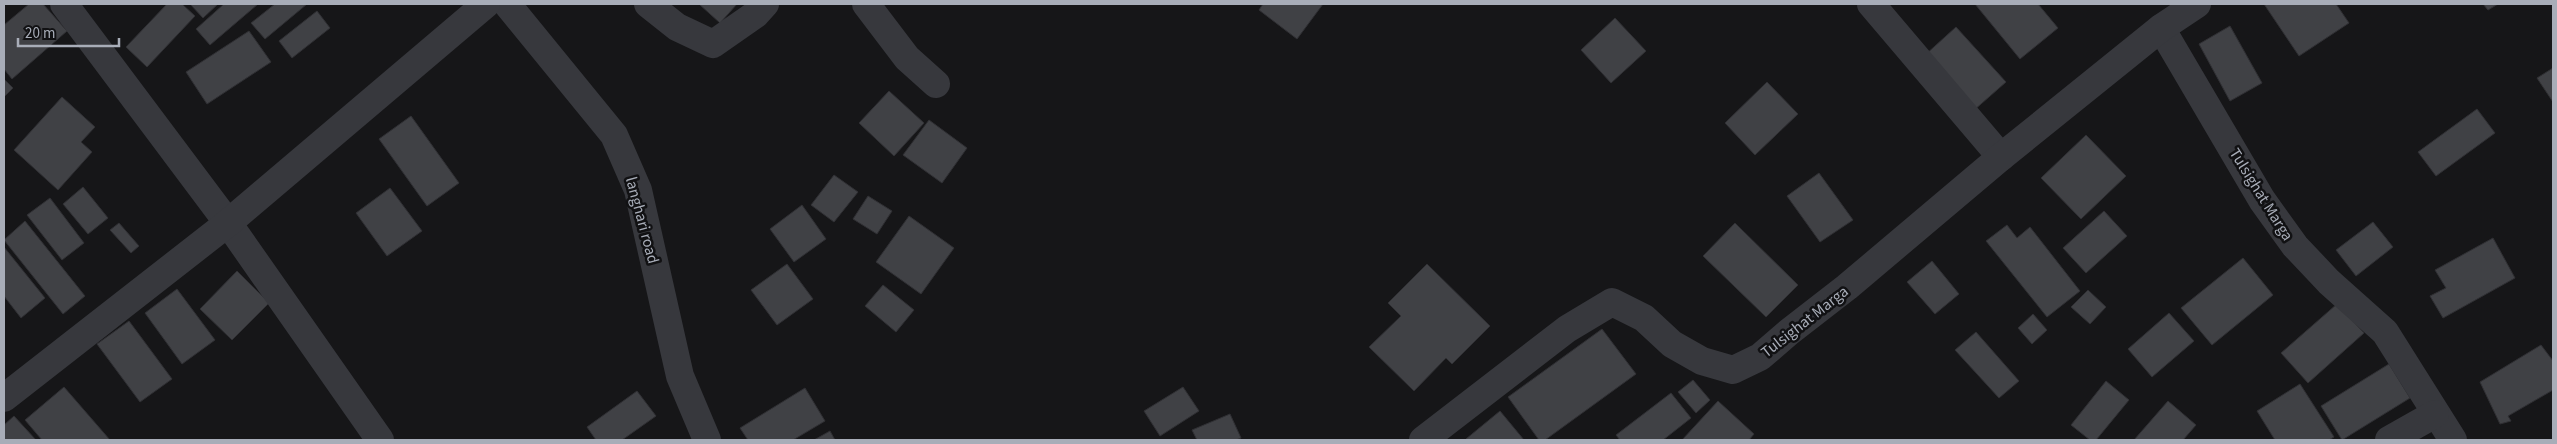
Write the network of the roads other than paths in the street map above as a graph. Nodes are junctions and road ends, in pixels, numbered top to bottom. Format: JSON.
{"nodes":[{"id":1,"x":64,"y":4,"type":"edge"},
{"id":2,"x":486,"y":4,"type":"edge"},
{"id":3,"x":507,"y":4,"type":"edge"},
{"id":4,"x":648,"y":4,"type":"edge"},
{"id":5,"x":765,"y":4,"type":"edge"},
{"id":6,"x":866,"y":4,"type":"edge"},
{"id":7,"x":1871,"y":4,"type":"edge"},
{"id":8,"x":2196,"y":4,"type":"edge"},
{"id":9,"x":2161,"y":28,"type":"junction"},
{"id":10,"x":936,"y":84,"type":"dead end"},
{"id":11,"x":2001,"y":157,"type":"junction"},
{"id":12,"x":228,"y":223,"type":"junction"},
{"id":13,"x":4,"y":398,"type":"edge"},
{"id":14,"x":2436,"y":414,"type":"junction"},
{"id":15,"x":380,"y":440,"type":"edge"},
{"id":16,"x":707,"y":440,"type":"edge"},
{"id":17,"x":1423,"y":440,"type":"edge"},
{"id":18,"x":2389,"y":440,"type":"edge"},
{"id":19,"x":2453,"y":440,"type":"edge"}],
"edges":[{"from":1,"to":12,"type":"street"},
{"from":2,"to":12,"type":"street"},
{"from":3,"to":16,"type":"street","name":"langhari road"},
{"from":4,"to":5,"type":"street"},
{"from":6,"to":10,"type":"street"},
{"from":7,"to":11,"type":"street"},
{"from":8,"to":9,"type":"street","name":"Tulsighat Marga"},
{"from":9,"to":11,"type":"street","name":"Tulsighat Marga"},
{"from":9,"to":14,"type":"street","name":"Tulsighat Marga"},
{"from":11,"to":17,"type":"street","name":"Tulsighat Marga"},
{"from":12,"to":13,"type":"street"},
{"from":12,"to":15,"type":"street"},
{"from":14,"to":18,"type":"street"},
{"from":14,"to":19,"type":"street","name":"Tulsighat Marga"}]}
